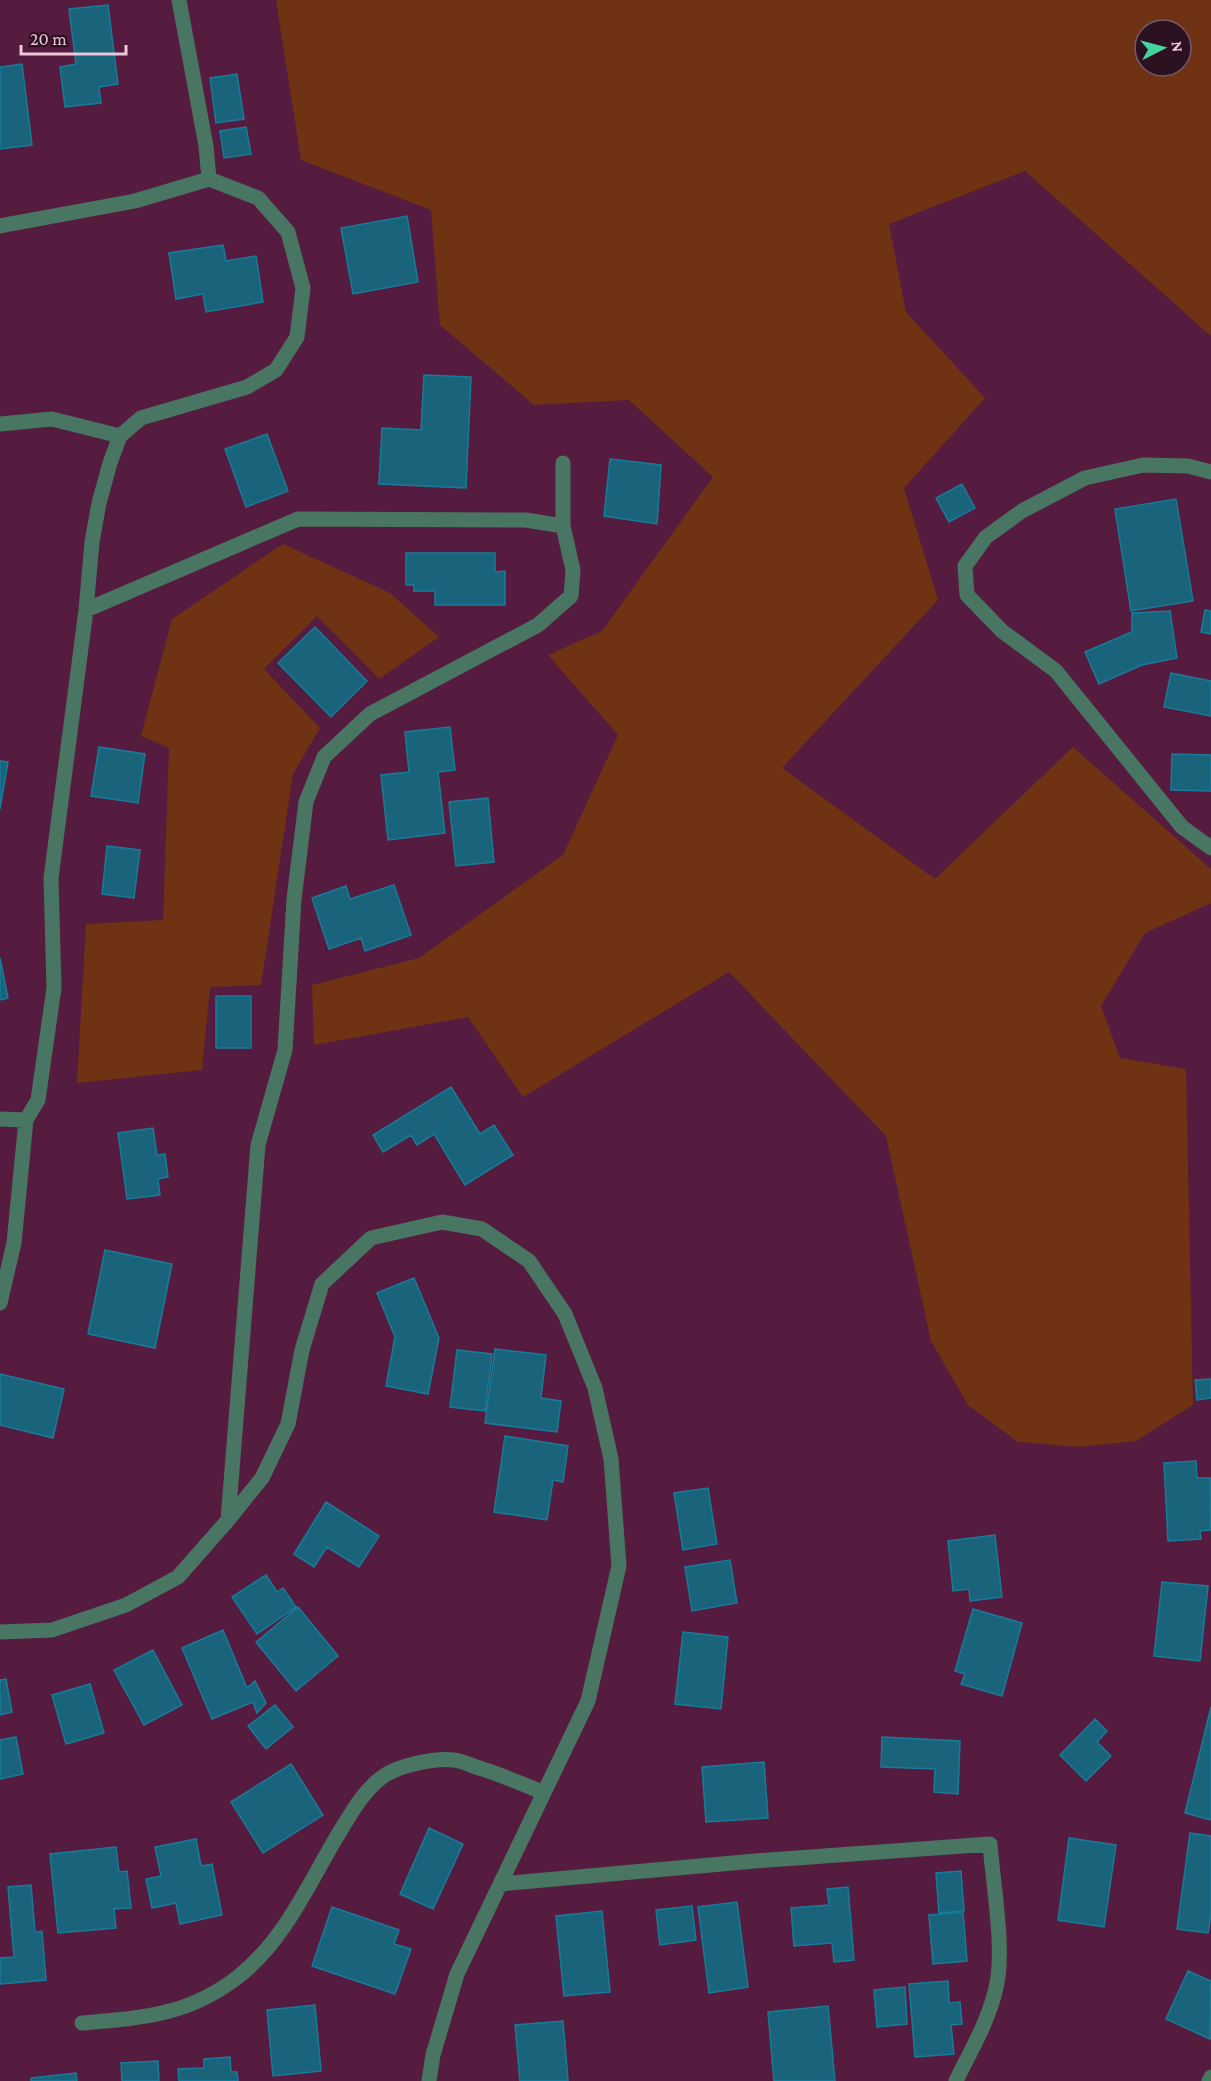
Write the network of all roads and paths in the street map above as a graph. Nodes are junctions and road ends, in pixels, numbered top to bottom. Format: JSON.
{"nodes":[{"id":1,"x":179,"y":0,"type":"edge"},
{"id":2,"x":209,"y":179,"type":"junction"},
{"id":3,"x":0,"y":225,"type":"edge"},
{"id":4,"x":0,"y":424,"type":"edge"},
{"id":5,"x":120,"y":436,"type":"junction"},
{"id":6,"x":563,"y":463,"type":"dead end"},
{"id":7,"x":1211,"y":472,"type":"edge"},
{"id":8,"x":563,"y":526,"type":"junction"},
{"id":9,"x":86,"y":610,"type":"junction"},
{"id":10,"x":1211,"y":848,"type":"edge"},
{"id":11,"x":0,"y":1119,"type":"edge"},
{"id":12,"x":26,"y":1120,"type":"junction"},
{"id":13,"x":0,"y":1303,"type":"edge"},
{"id":14,"x":228,"y":1520,"type":"junction"},
{"id":15,"x":0,"y":1632,"type":"edge"},
{"id":16,"x":544,"y":1793,"type":"junction"},
{"id":17,"x":500,"y":1884,"type":"junction"},
{"id":18,"x":82,"y":2023,"type":"dead end"},
{"id":19,"x":1211,"y":2077,"type":"edge"},
{"id":20,"x":429,"y":2081,"type":"edge"},
{"id":21,"x":956,"y":2081,"type":"edge"},
{"id":22,"x":1209,"y":2081,"type":"edge"}],
"edges":[{"from":1,"to":2,"type":"street"},
{"from":2,"to":3,"type":"street"},
{"from":2,"to":5,"type":"street"},
{"from":4,"to":5,"type":"street"},
{"from":5,"to":9,"type":"street"},
{"from":6,"to":8,"type":"street"},
{"from":7,"to":10,"type":"street"},
{"from":8,"to":9,"type":"street"},
{"from":8,"to":14,"type":"street"},
{"from":9,"to":12,"type":"street"},
{"from":11,"to":12,"type":"street"},
{"from":12,"to":13,"type":"street"},
{"from":14,"to":15,"type":"street"},
{"from":14,"to":16,"type":"street"},
{"from":16,"to":17,"type":"street"},
{"from":16,"to":18,"type":"street"},
{"from":17,"to":20,"type":"street"},
{"from":17,"to":21,"type":"street"},
{"from":19,"to":22,"type":"street"}]}
